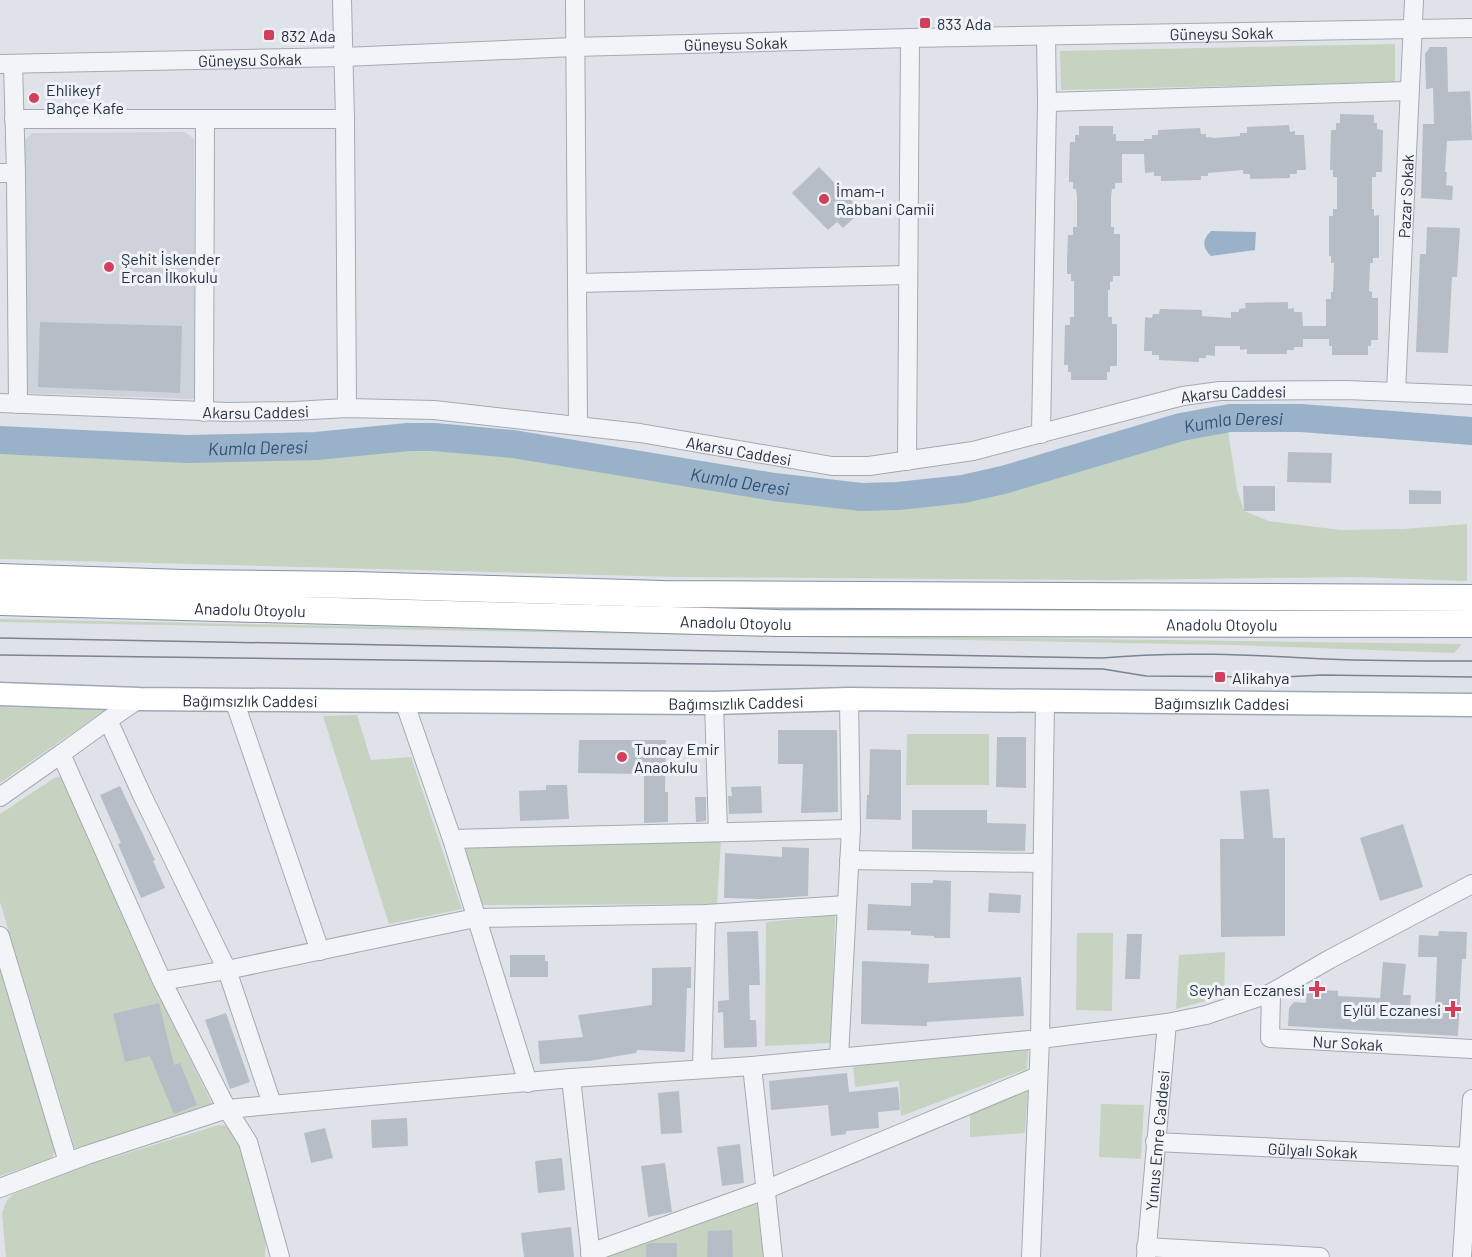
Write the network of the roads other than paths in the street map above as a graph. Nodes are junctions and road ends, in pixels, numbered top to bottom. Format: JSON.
{"nodes":[{"id":1,"x":342,"y":0,"type":"edge"},
{"id":2,"x":575,"y":0,"type":"edge"},
{"id":3,"x":1414,"y":0,"type":"edge"},
{"id":4,"x":1472,"y":28,"type":"edge"},
{"id":5,"x":1413,"y":29,"type":"junction"},
{"id":6,"x":1047,"y":36,"type":"junction"},
{"id":7,"x":910,"y":38,"type":"junction"},
{"id":8,"x":574,"y":47,"type":"junction"},
{"id":9,"x":344,"y":57,"type":"junction"},
{"id":10,"x":6,"y":64,"type":"edge"},
{"id":11,"x":1409,"y":91,"type":"junction"},
{"id":12,"x":1047,"y":102,"type":"junction"},
{"id":13,"x":14,"y":119,"type":"junction"},
{"id":14,"x":205,"y":119,"type":"junction"},
{"id":15,"x":345,"y":119,"type":"junction"},
{"id":16,"x":8,"y":173,"type":"edge"},
{"id":17,"x":907,"y":275,"type":"junction"},
{"id":18,"x":578,"y":283,"type":"junction"},
{"id":19,"x":1396,"y":392,"type":"junction"},
{"id":20,"x":1472,"y":395,"type":"edge"},
{"id":21,"x":9,"y":404,"type":"edge"},
{"id":22,"x":347,"y":408,"type":"junction"},
{"id":23,"x":204,"y":412,"type":"junction"},
{"id":24,"x":578,"y":426,"type":"junction"},
{"id":25,"x":1041,"y":434,"type":"junction"},
{"id":26,"x":907,"y":461,"type":"junction"},
{"id":27,"x":0,"y":577,"type":"edge"},
{"id":28,"x":1465,"y":598,"type":"edge"},
{"id":29,"x":0,"y":602,"type":"edge"},
{"id":30,"x":1465,"y":624,"type":"edge"},
{"id":31,"x":0,"y":694,"type":"edge"},
{"id":32,"x":139,"y":699,"type":"junction"},
{"id":33,"x":849,"y":699,"type":"junction"},
{"id":34,"x":234,"y":700,"type":"junction"},
{"id":35,"x":404,"y":701,"type":"junction"},
{"id":36,"x":1045,"y":702,"type":"junction"},
{"id":37,"x":714,"y":703,"type":"junction"},
{"id":38,"x":1472,"y":705,"type":"edge"},
{"id":39,"x":108,"y":720,"type":"junction"},
{"id":40,"x":61,"y":754,"type":"junction"},
{"id":41,"x":0,"y":796,"type":"edge"},
{"id":42,"x":850,"y":829,"type":"junction"},
{"id":43,"x":718,"y":832,"type":"junction"},
{"id":44,"x":452,"y":839,"type":"junction"},
{"id":45,"x":849,"y":860,"type":"junction"},
{"id":46,"x":1042,"y":863,"type":"junction"},
{"id":47,"x":1472,"y":884,"type":"edge"},
{"id":48,"x":846,"y":904,"type":"junction"},
{"id":49,"x":706,"y":914,"type":"junction"},
{"id":50,"x":475,"y":918,"type":"junction"},
{"id":51,"x":0,"y":936,"type":"edge"},
{"id":52,"x":320,"y":951,"type":"junction"},
{"id":53,"x":227,"y":970,"type":"junction"},
{"id":54,"x":162,"y":981,"type":"junction"},
{"id":55,"x":1271,"y":993,"type":"junction"},
{"id":56,"x":1167,"y":1023,"type":"junction"},
{"id":57,"x":1040,"y":1039,"type":"junction"},
{"id":58,"x":1472,"y":1049,"type":"edge"},
{"id":59,"x":839,"y":1057,"type":"junction"},
{"id":60,"x":752,"y":1066,"type":"junction"},
{"id":61,"x":702,"y":1069,"type":"junction"},
{"id":62,"x":1038,"y":1076,"type":"junction"},
{"id":63,"x":571,"y":1078,"type":"junction"},
{"id":64,"x":528,"y":1083,"type":"junction"},
{"id":65,"x":1472,"y":1099,"type":"edge"},
{"id":66,"x":272,"y":1104,"type":"junction"},
{"id":67,"x":227,"y":1109,"type":"junction"},
{"id":68,"x":1155,"y":1142,"type":"junction"},
{"id":69,"x":1468,"y":1157,"type":"junction"},
{"id":70,"x":68,"y":1162,"type":"junction"},
{"id":71,"x":0,"y":1188,"type":"edge"},
{"id":72,"x":765,"y":1190,"type":"junction"},
{"id":73,"x":1469,"y":1200,"type":"edge"},
{"id":74,"x":1146,"y":1252,"type":"edge"},
{"id":75,"x":590,"y":1255,"type":"edge"},
{"id":76,"x":280,"y":1257,"type":"edge"},
{"id":77,"x":773,"y":1257,"type":"edge"},
{"id":78,"x":1031,"y":1257,"type":"edge"},
{"id":79,"x":1320,"y":1257,"type":"edge"},
{"id":80,"x":1462,"y":1257,"type":"edge"}],
"edges":[{"from":1,"to":9,"type":"street"},
{"from":2,"to":8,"type":"street"},
{"from":3,"to":5,"type":"street","name":"Pazar Sokak"},
{"from":4,"to":5,"type":"street","name":"Güneysu Sokak"},
{"from":5,"to":6,"type":"street","name":"Güneysu Sokak"},
{"from":5,"to":11,"type":"street","name":"Pazar Sokak"},
{"from":6,"to":7,"type":"street","name":"Güneysu Sokak"},
{"from":6,"to":12,"type":"street"},
{"from":7,"to":8,"type":"street","name":"Güneysu Sokak"},
{"from":7,"to":17,"type":"street"},
{"from":8,"to":9,"type":"street","name":"Güneysu Sokak"},
{"from":8,"to":18,"type":"street"},
{"from":9,"to":10,"type":"street","name":"Güneysu Sokak"},
{"from":9,"to":15,"type":"street"},
{"from":10,"to":13,"type":"street"},
{"from":11,"to":12,"type":"street"},
{"from":11,"to":19,"type":"street","name":"Pazar Sokak"},
{"from":12,"to":25,"type":"street"},
{"from":13,"to":14,"type":"street"},
{"from":13,"to":16,"type":"street"},
{"from":14,"to":15,"type":"street"},
{"from":14,"to":23,"type":"street"},
{"from":15,"to":22,"type":"street"},
{"from":16,"to":21,"type":"street"},
{"from":17,"to":18,"type":"street"},
{"from":17,"to":26,"type":"street"},
{"from":18,"to":24,"type":"street"},
{"from":19,"to":20,"type":"street","name":"Akarsu Caddesi"},
{"from":19,"to":25,"type":"street","name":"Akarsu Caddesi"},
{"from":21,"to":23,"type":"street","name":"Akarsu Caddesi"},
{"from":22,"to":23,"type":"street","name":"Akarsu Caddesi"},
{"from":22,"to":24,"type":"street","name":"Akarsu Caddesi"},
{"from":24,"to":26,"type":"street","name":"Akarsu Caddesi"},
{"from":25,"to":26,"type":"street","name":"Akarsu Caddesi"},
{"from":27,"to":28,"type":"highway","name":"Anadolu Otoyolu"},
{"from":29,"to":30,"type":"highway","name":"Anadolu Otoyolu"},
{"from":31,"to":32,"type":"main road","name":"Bağımsızlık Caddesi"},
{"from":32,"to":34,"type":"main road","name":"Bağımsızlık Caddesi"},
{"from":32,"to":39,"type":"street"},
{"from":33,"to":36,"type":"main road","name":"Bağımsızlık Caddesi"},
{"from":33,"to":37,"type":"main road","name":"Bağımsızlık Caddesi"},
{"from":33,"to":42,"type":"street"},
{"from":34,"to":35,"type":"main road","name":"Bağımsızlık Caddesi"},
{"from":34,"to":52,"type":"street"},
{"from":35,"to":37,"type":"main road","name":"Bağımsızlık Caddesi"},
{"from":35,"to":44,"type":"street"},
{"from":36,"to":38,"type":"main road","name":"Bağımsızlık Caddesi"},
{"from":36,"to":46,"type":"street"},
{"from":37,"to":43,"type":"street"},
{"from":39,"to":40,"type":"street"},
{"from":39,"to":53,"type":"street"},
{"from":40,"to":41,"type":"street"},
{"from":40,"to":54,"type":"street"},
{"from":42,"to":43,"type":"street"},
{"from":42,"to":45,"type":"street"},
{"from":43,"to":44,"type":"street"},
{"from":44,"to":50,"type":"street"},
{"from":45,"to":46,"type":"street"},
{"from":45,"to":48,"type":"street"},
{"from":46,"to":57,"type":"street"},
{"from":47,"to":55,"type":"street"},
{"from":48,"to":49,"type":"street"},
{"from":48,"to":59,"type":"street"},
{"from":49,"to":50,"type":"street"},
{"from":49,"to":61,"type":"street"},
{"from":50,"to":52,"type":"street"},
{"from":50,"to":64,"type":"street"},
{"from":51,"to":70,"type":"street"},
{"from":52,"to":53,"type":"street"},
{"from":53,"to":54,"type":"street"},
{"from":53,"to":66,"type":"street"},
{"from":54,"to":67,"type":"street"},
{"from":55,"to":56,"type":"street"},
{"from":55,"to":58,"type":"street","name":"Nur Sokak"},
{"from":56,"to":57,"type":"street"},
{"from":56,"to":68,"type":"street","name":"Yunus Emre Caddesi"},
{"from":57,"to":59,"type":"street"},
{"from":57,"to":62,"type":"street"},
{"from":59,"to":60,"type":"street"},
{"from":60,"to":61,"type":"street"},
{"from":60,"to":72,"type":"street"},
{"from":61,"to":63,"type":"street"},
{"from":62,"to":72,"type":"street"},
{"from":62,"to":78,"type":"street"},
{"from":63,"to":64,"type":"street"},
{"from":63,"to":75,"type":"street"},
{"from":64,"to":66,"type":"street"},
{"from":65,"to":69,"type":"street"},
{"from":66,"to":67,"type":"street"},
{"from":67,"to":70,"type":"street"},
{"from":67,"to":76,"type":"street"},
{"from":68,"to":69,"type":"street","name":"Gülyalı Sokak"},
{"from":68,"to":74,"type":"street","name":"Yunus Emre Caddesi"},
{"from":69,"to":73,"type":"street"},
{"from":70,"to":71,"type":"street"},
{"from":72,"to":75,"type":"street"},
{"from":72,"to":77,"type":"street"},
{"from":73,"to":80,"type":"street"},
{"from":74,"to":79,"type":"street"}]}
